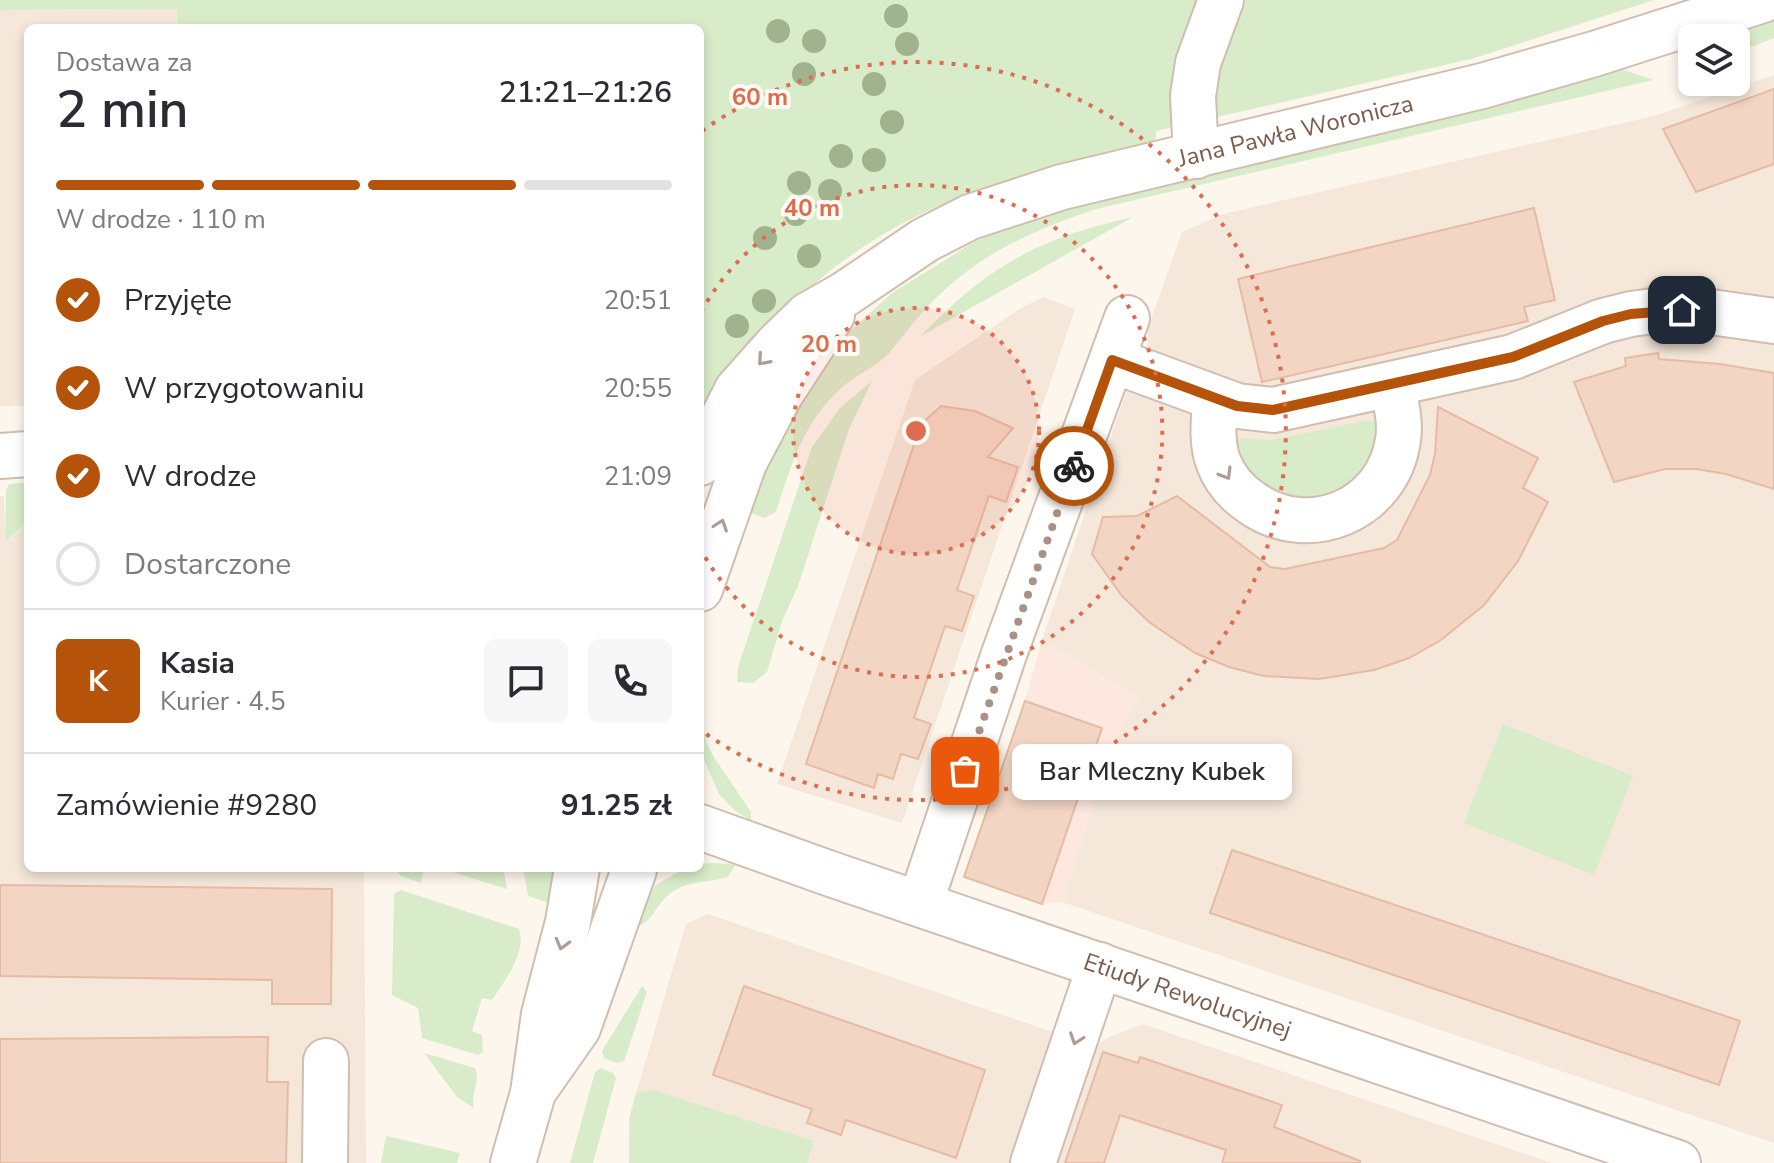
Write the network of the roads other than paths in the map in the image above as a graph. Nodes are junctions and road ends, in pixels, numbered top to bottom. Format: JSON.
{"nodes":[{"id":1,"x":1221,"y":0,"type":"edge"},
{"id":2,"x":1763,"y":0,"type":"edge"},
{"id":3,"x":1196,"y":156,"type":"junction"},
{"id":4,"x":845,"y":294,"type":"junction"},
{"id":5,"x":1127,"y":318,"type":"dead end"},
{"id":6,"x":1774,"y":321,"type":"edge"},
{"id":7,"x":1112,"y":360,"type":"junction"},
{"id":8,"x":1392,"y":385,"type":"junction"},
{"id":9,"x":1215,"y":399,"type":"junction"},
{"id":10,"x":24,"y":454,"type":"edge"},
{"id":11,"x":704,"y":455,"type":"edge"},
{"id":12,"x":0,"y":456,"type":"edge"},
{"id":13,"x":704,"y":578,"type":"edge"},
{"id":14,"x":704,"y":828,"type":"edge"},
{"id":15,"x":576,"y":872,"type":"edge"},
{"id":16,"x":629,"y":872,"type":"edge"},
{"id":17,"x":920,"y":904,"type":"junction"},
{"id":18,"x":1100,"y":965,"type":"junction"},
{"id":19,"x":326,"y":1061,"type":"dead end"},
{"id":20,"x":533,"y":1093,"type":"junction"},
{"id":21,"x":325,"y":1163,"type":"edge"},
{"id":22,"x":513,"y":1163,"type":"edge"},
{"id":23,"x":1033,"y":1163,"type":"edge"},
{"id":24,"x":1678,"y":1163,"type":"edge"}],
"edges":[{"from":1,"to":3,"type":"street"},
{"from":2,"to":3,"type":"street","name":"Jana Pawła Woronicza"},
{"from":3,"to":4,"type":"street","name":"Jana Pawła Woronicza"},
{"from":4,"to":11,"type":"street","name":"Jana Pawła Woronicza","one_way":true},
{"from":13,"to":4,"type":"street","name":"Jana Pawła Woronicza","one_way":true},
{"from":5,"to":7,"type":"street"},
{"from":6,"to":8,"type":"street"},
{"from":7,"to":9,"type":"street"},
{"from":7,"to":17,"type":"street"},
{"from":8,"to":9,"type":"street"},
{"from":9,"to":8,"type":"street","one_way":true},
{"from":10,"to":12,"type":"street"},
{"from":14,"to":17,"type":"street","name":"Etiudy Rewolucyjnej"},
{"from":15,"to":20,"type":"street","one_way":true},
{"from":16,"to":20,"type":"street"},
{"from":17,"to":18,"type":"street","name":"Etiudy Rewolucyjnej"},
{"from":18,"to":23,"type":"street","one_way":true},
{"from":18,"to":24,"type":"street","name":"Etiudy Rewolucyjnej"},
{"from":19,"to":21,"type":"street"},
{"from":20,"to":22,"type":"street"}]}
